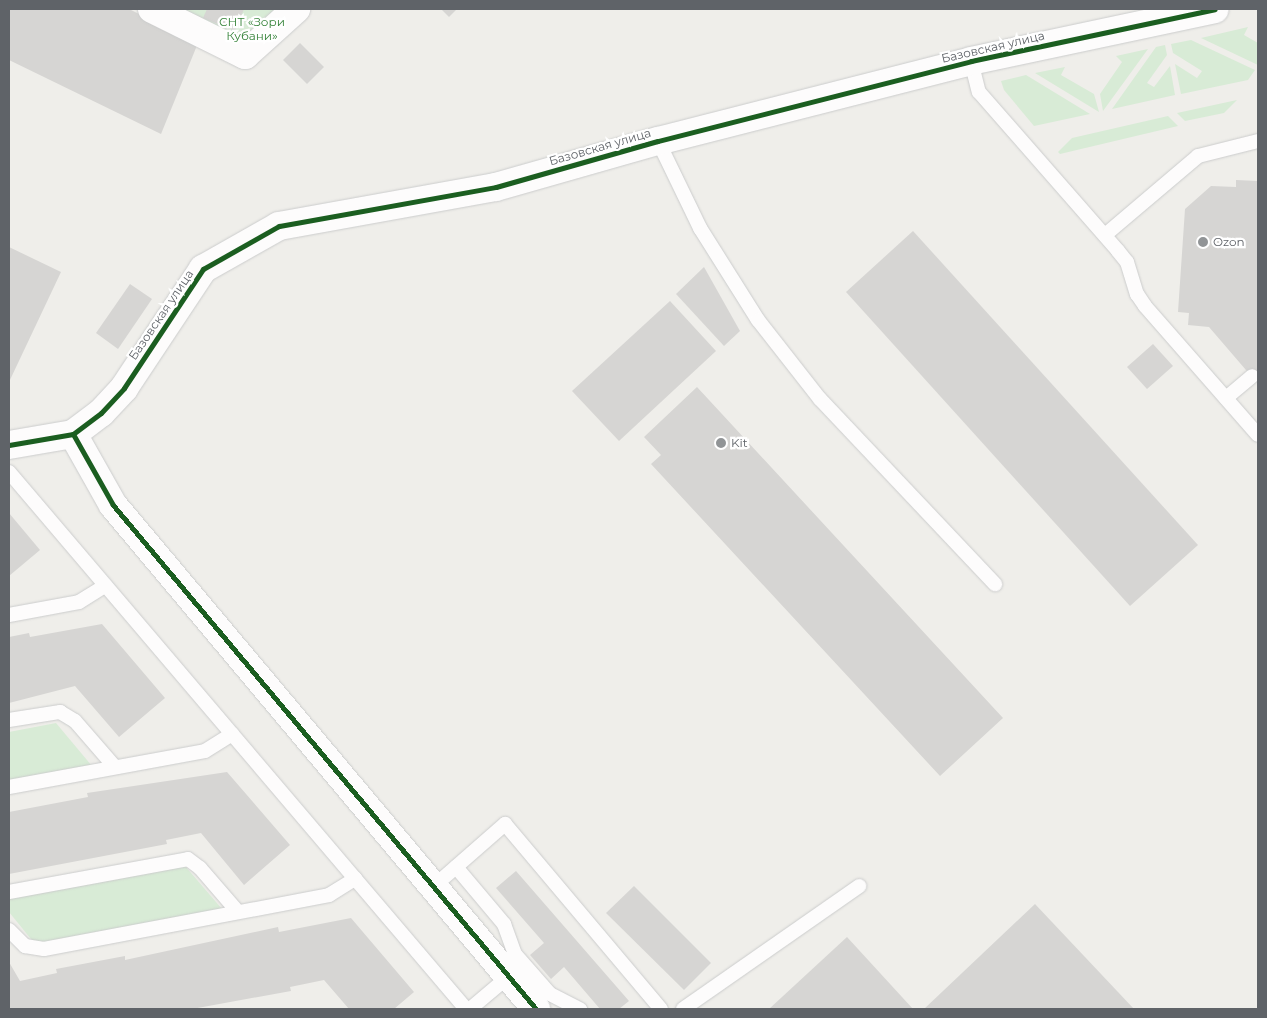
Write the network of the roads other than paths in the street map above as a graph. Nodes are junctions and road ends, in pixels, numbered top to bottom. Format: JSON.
{"nodes":[{"id":1,"x":152,"y":9,"type":"edge"},
{"id":2,"x":296,"y":9,"type":"edge"},
{"id":3,"x":1215,"y":9,"type":"edge"},
{"id":4,"x":970,"y":61,"type":"junction"},
{"id":5,"x":658,"y":141,"type":"junction"},
{"id":6,"x":1258,"y":141,"type":"edge"},
{"id":7,"x":1105,"y":235,"type":"junction"},
{"id":8,"x":1252,"y":376,"type":"dead end"},
{"id":9,"x":1226,"y":398,"type":"junction"},
{"id":10,"x":73,"y":434,"type":"junction"},
{"id":11,"x":1258,"y":435,"type":"edge"},
{"id":12,"x":9,"y":445,"type":"edge"},
{"id":13,"x":9,"y":472,"type":"edge"},
{"id":14,"x":995,"y":584,"type":"dead end"},
{"id":15,"x":105,"y":586,"type":"junction"},
{"id":16,"x":9,"y":615,"type":"edge"},
{"id":17,"x":9,"y":720,"type":"edge"},
{"id":18,"x":232,"y":734,"type":"junction"},
{"id":19,"x":115,"y":767,"type":"junction"},
{"id":20,"x":9,"y":788,"type":"edge"},
{"id":21,"x":456,"y":866,"type":"junction"},
{"id":22,"x":355,"y":879,"type":"junction"},
{"id":23,"x":859,"y":886,"type":"dead end"},
{"id":24,"x":433,"y":887,"type":"junction"},
{"id":25,"x":9,"y":892,"type":"edge"},
{"id":26,"x":238,"y":912,"type":"junction"},
{"id":27,"x":9,"y":930,"type":"edge"},
{"id":28,"x":508,"y":976,"type":"junction"},
{"id":29,"x":468,"y":1009,"type":"edge"},
{"id":30,"x":536,"y":1009,"type":"edge"},
{"id":31,"x":580,"y":1009,"type":"edge"},
{"id":32,"x":660,"y":1009,"type":"edge"},
{"id":33,"x":683,"y":1009,"type":"edge"}],
"edges":[{"from":1,"to":2,"type":"street"},
{"from":3,"to":4,"type":"street","name":"Базовская улица"},
{"from":4,"to":5,"type":"street","name":"Базовская улица"},
{"from":4,"to":7,"type":"lane"},
{"from":5,"to":10,"type":"street","name":"Базовская улица"},
{"from":5,"to":14,"type":"lane"},
{"from":6,"to":7,"type":"lane"},
{"from":7,"to":9,"type":"lane"},
{"from":8,"to":9,"type":"lane"},
{"from":9,"to":11,"type":"lane"},
{"from":10,"to":12,"type":"street"},
{"from":10,"to":24,"type":"street"},
{"from":13,"to":15,"type":"lane"},
{"from":15,"to":16,"type":"lane"},
{"from":15,"to":18,"type":"lane"},
{"from":17,"to":19,"type":"lane"},
{"from":18,"to":19,"type":"lane"},
{"from":18,"to":22,"type":"lane"},
{"from":19,"to":20,"type":"lane"},
{"from":21,"to":24,"type":"lane"},
{"from":21,"to":31,"type":"lane"},
{"from":21,"to":32,"type":"lane"},
{"from":22,"to":26,"type":"lane"},
{"from":22,"to":29,"type":"lane"},
{"from":23,"to":33,"type":"lane"},
{"from":24,"to":28,"type":"street"},
{"from":25,"to":26,"type":"lane"},
{"from":26,"to":27,"type":"lane"},
{"from":28,"to":29,"type":"lane"},
{"from":28,"to":30,"type":"street"}]}
